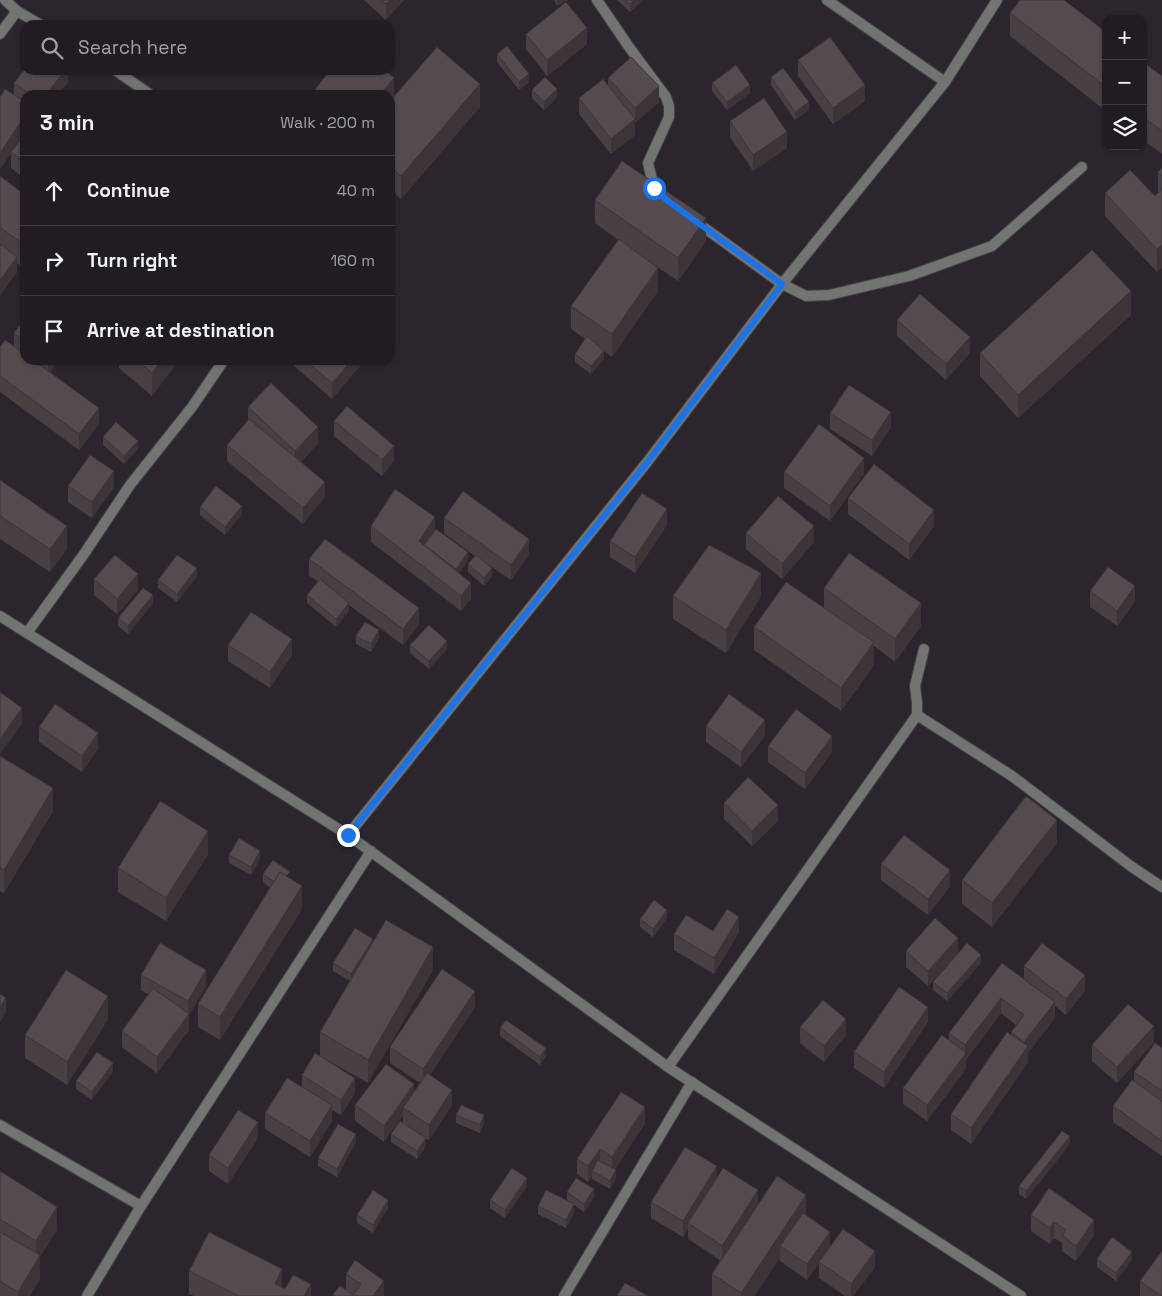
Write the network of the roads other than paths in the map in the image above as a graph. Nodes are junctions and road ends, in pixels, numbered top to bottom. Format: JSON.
{"nodes":[{"id":1,"x":6,"y":0,"type":"edge"},
{"id":2,"x":597,"y":0,"type":"edge"},
{"id":3,"x":827,"y":0,"type":"edge"},
{"id":4,"x":997,"y":0,"type":"edge"},
{"id":5,"x":17,"y":10,"type":"junction"},
{"id":6,"x":33,"y":20,"type":"edge"},
{"id":7,"x":0,"y":34,"type":"edge"},
{"id":8,"x":122,"y":75,"type":"edge"},
{"id":9,"x":944,"y":82,"type":"junction"},
{"id":10,"x":144,"y":90,"type":"edge"},
{"id":11,"x":1082,"y":167,"type":"dead end"},
{"id":12,"x":668,"y":201,"type":"edge"},
{"id":13,"x":684,"y":212,"type":"edge"},
{"id":14,"x":782,"y":284,"type":"junction"},
{"id":15,"x":221,"y":365,"type":"edge"},
{"id":16,"x":0,"y":616,"type":"edge"},
{"id":17,"x":27,"y":633,"type":"junction"},
{"id":18,"x":924,"y":649,"type":"dead end"},
{"id":19,"x":917,"y":715,"type":"junction"},
{"id":20,"x":348,"y":835,"type":"junction"},
{"id":21,"x":371,"y":851,"type":"junction"},
{"id":22,"x":1162,"y":887,"type":"edge"},
{"id":23,"x":668,"y":1067,"type":"junction"},
{"id":24,"x":692,"y":1082,"type":"junction"},
{"id":25,"x":0,"y":1125,"type":"edge"},
{"id":26,"x":142,"y":1206,"type":"junction"},
{"id":27,"x":87,"y":1296,"type":"edge"},
{"id":28,"x":564,"y":1296,"type":"edge"},
{"id":29,"x":1020,"y":1296,"type":"edge"}],
"edges":[{"from":1,"to":5,"type":"street"},
{"from":2,"to":12,"type":"street"},
{"from":3,"to":9,"type":"street"},
{"from":4,"to":9,"type":"street"},
{"from":5,"to":6,"type":"street"},
{"from":5,"to":7,"type":"street"},
{"from":8,"to":10,"type":"street"},
{"from":9,"to":14,"type":"street"},
{"from":11,"to":14,"type":"street"},
{"from":13,"to":14,"type":"street"},
{"from":14,"to":20,"type":"street"},
{"from":15,"to":17,"type":"street"},
{"from":16,"to":17,"type":"street"},
{"from":17,"to":20,"type":"street"},
{"from":18,"to":19,"type":"street"},
{"from":19,"to":22,"type":"street"},
{"from":19,"to":23,"type":"street"},
{"from":20,"to":21,"type":"street"},
{"from":21,"to":23,"type":"street"},
{"from":21,"to":26,"type":"street"},
{"from":23,"to":24,"type":"street"},
{"from":24,"to":28,"type":"street"},
{"from":24,"to":29,"type":"street"},
{"from":25,"to":26,"type":"street"},
{"from":26,"to":27,"type":"street"}]}
